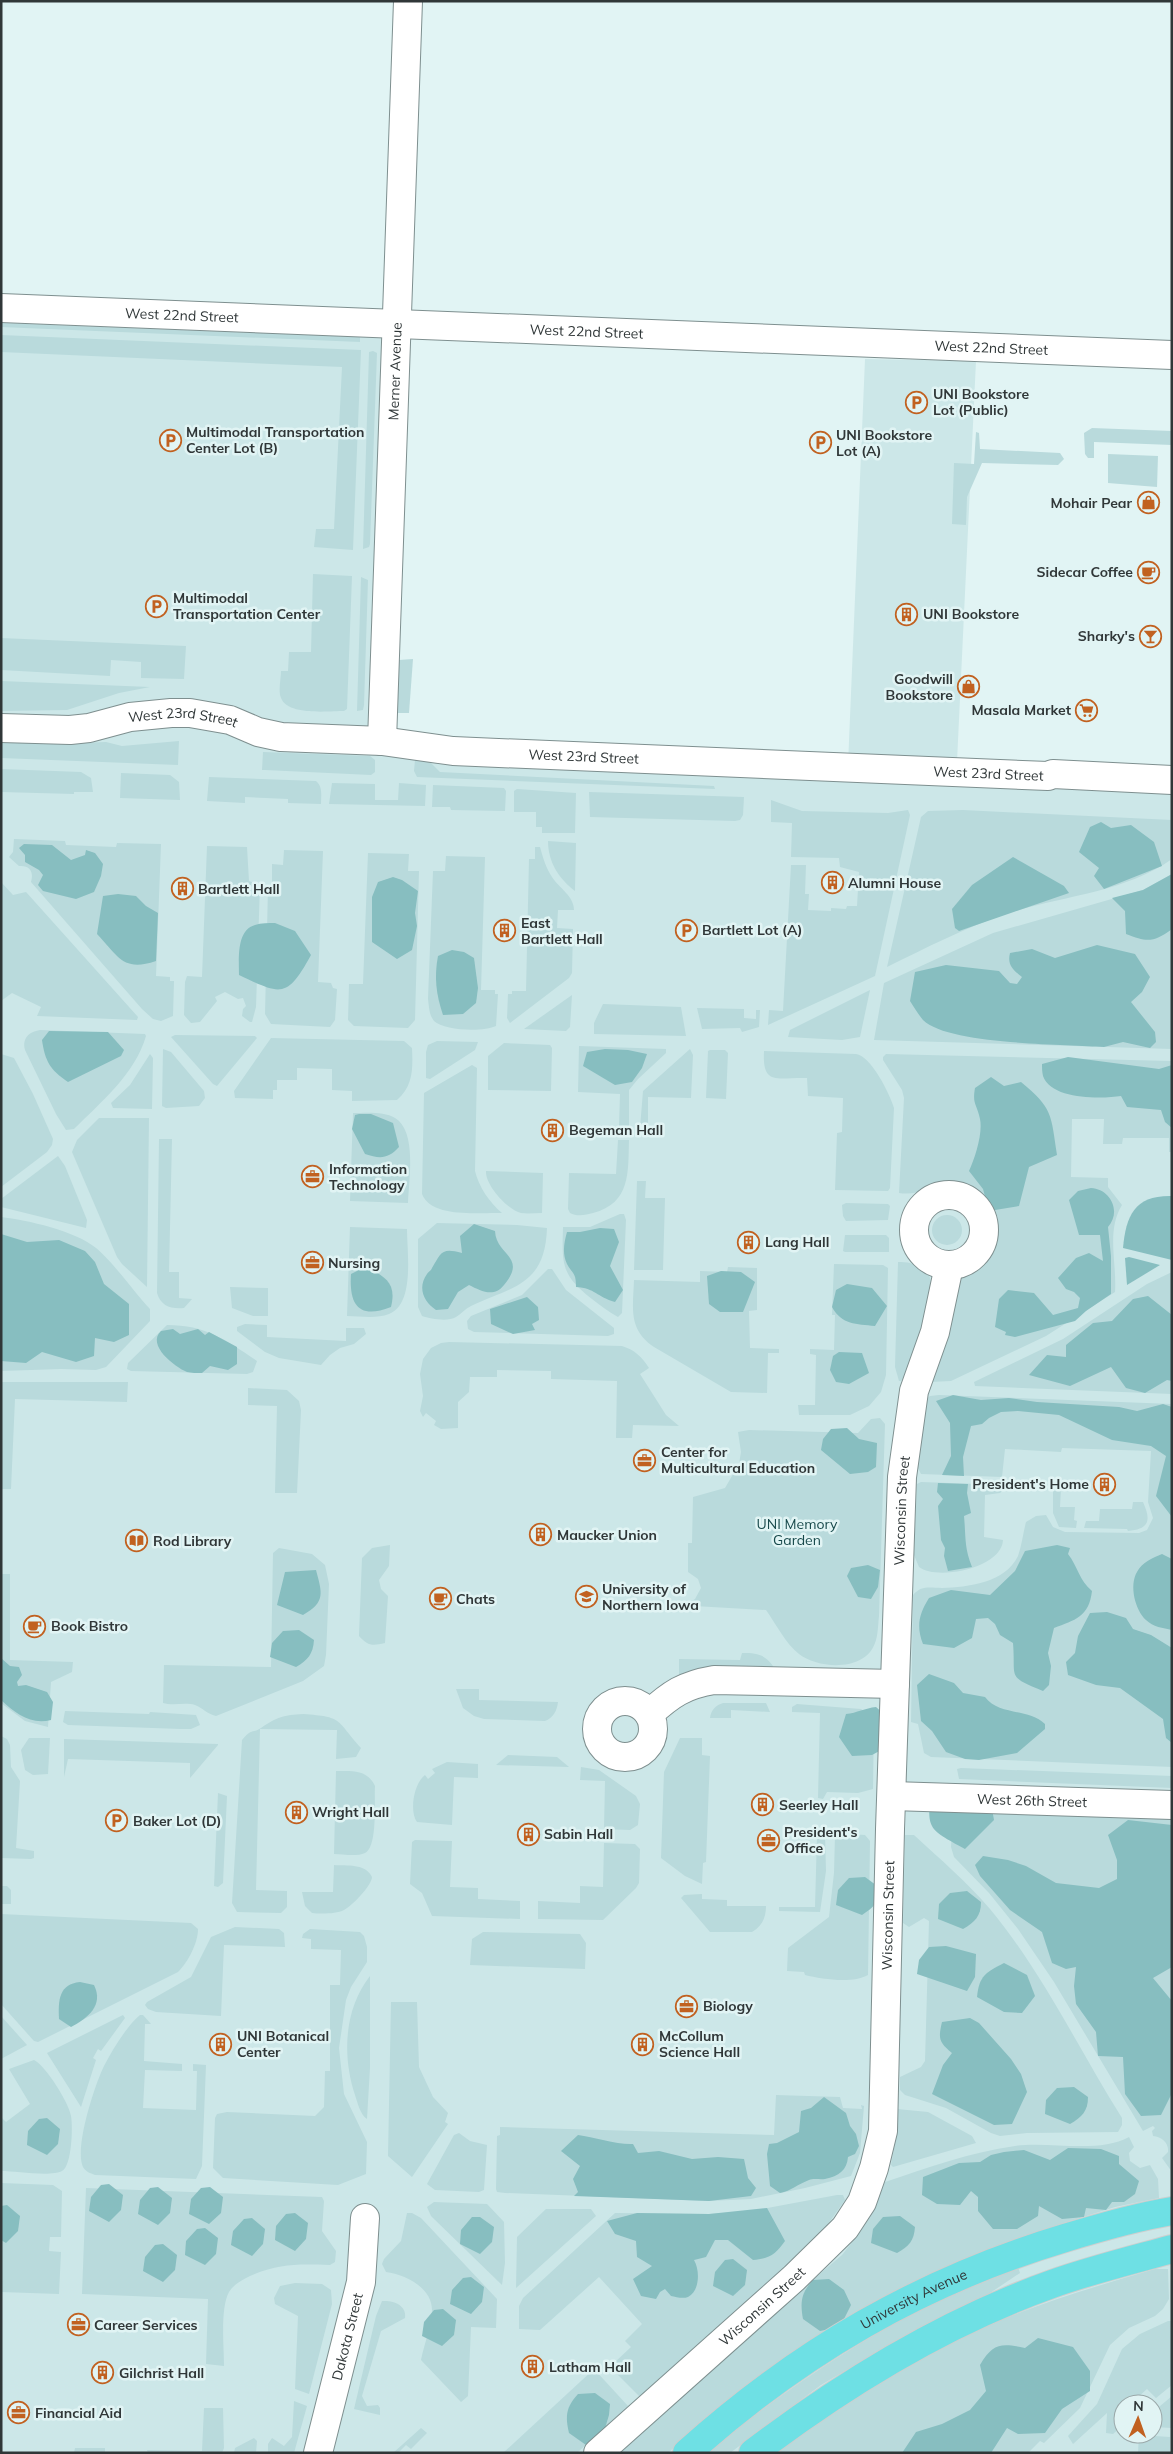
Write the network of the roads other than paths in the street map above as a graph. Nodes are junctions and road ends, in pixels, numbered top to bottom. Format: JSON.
{"nodes":[{"id":1,"x":408,"y":1,"type":"edge"},
{"id":2,"x":1,"y":308,"type":"edge"},
{"id":3,"x":397,"y":324,"type":"junction"},
{"id":4,"x":1172,"y":355,"type":"edge"},
{"id":5,"x":1,"y":728,"type":"edge"},
{"id":6,"x":382,"y":741,"type":"junction"},
{"id":7,"x":1172,"y":780,"type":"edge"},
{"id":8,"x":949,"y":1266,"type":"dead end"},
{"id":9,"x":895,"y":1684,"type":"junction"},
{"id":10,"x":649,"y":1714,"type":"dead end"},
{"id":11,"x":892,"y":1796,"type":"junction"},
{"id":12,"x":1172,"y":1804,"type":"edge"},
{"id":13,"x":1172,"y":2211,"type":"edge"},
{"id":14,"x":365,"y":2218,"type":"dead end"},
{"id":15,"x":1172,"y":2249,"type":"edge"},
{"id":16,"x":318,"y":2453,"type":"edge"},
{"id":17,"x":598,"y":2453,"type":"edge"},
{"id":18,"x":687,"y":2453,"type":"edge"},
{"id":19,"x":753,"y":2453,"type":"edge"}],
"edges":[{"from":1,"to":3,"type":"street","name":"Merner Avenue"},
{"from":2,"to":3,"type":"street","name":"West 22nd Street"},
{"from":3,"to":4,"type":"street","name":"West 22nd Street"},
{"from":3,"to":6,"type":"street","name":"Merner Avenue"},
{"from":5,"to":6,"type":"street","name":"West 23rd Street"},
{"from":6,"to":7,"type":"street","name":"West 23rd Street"},
{"from":8,"to":9,"type":"street","name":"Wisconsin Street"},
{"from":9,"to":10,"type":"street"},
{"from":9,"to":11,"type":"street","name":"Wisconsin Street"},
{"from":11,"to":12,"type":"street","name":"West 26th Street"},
{"from":11,"to":17,"type":"street","name":"Wisconsin Street"},
{"from":13,"to":18,"type":"main road","name":"University Avenue"},
{"from":14,"to":16,"type":"street","name":"Dakota Street"},
{"from":15,"to":19,"type":"main road"}]}
